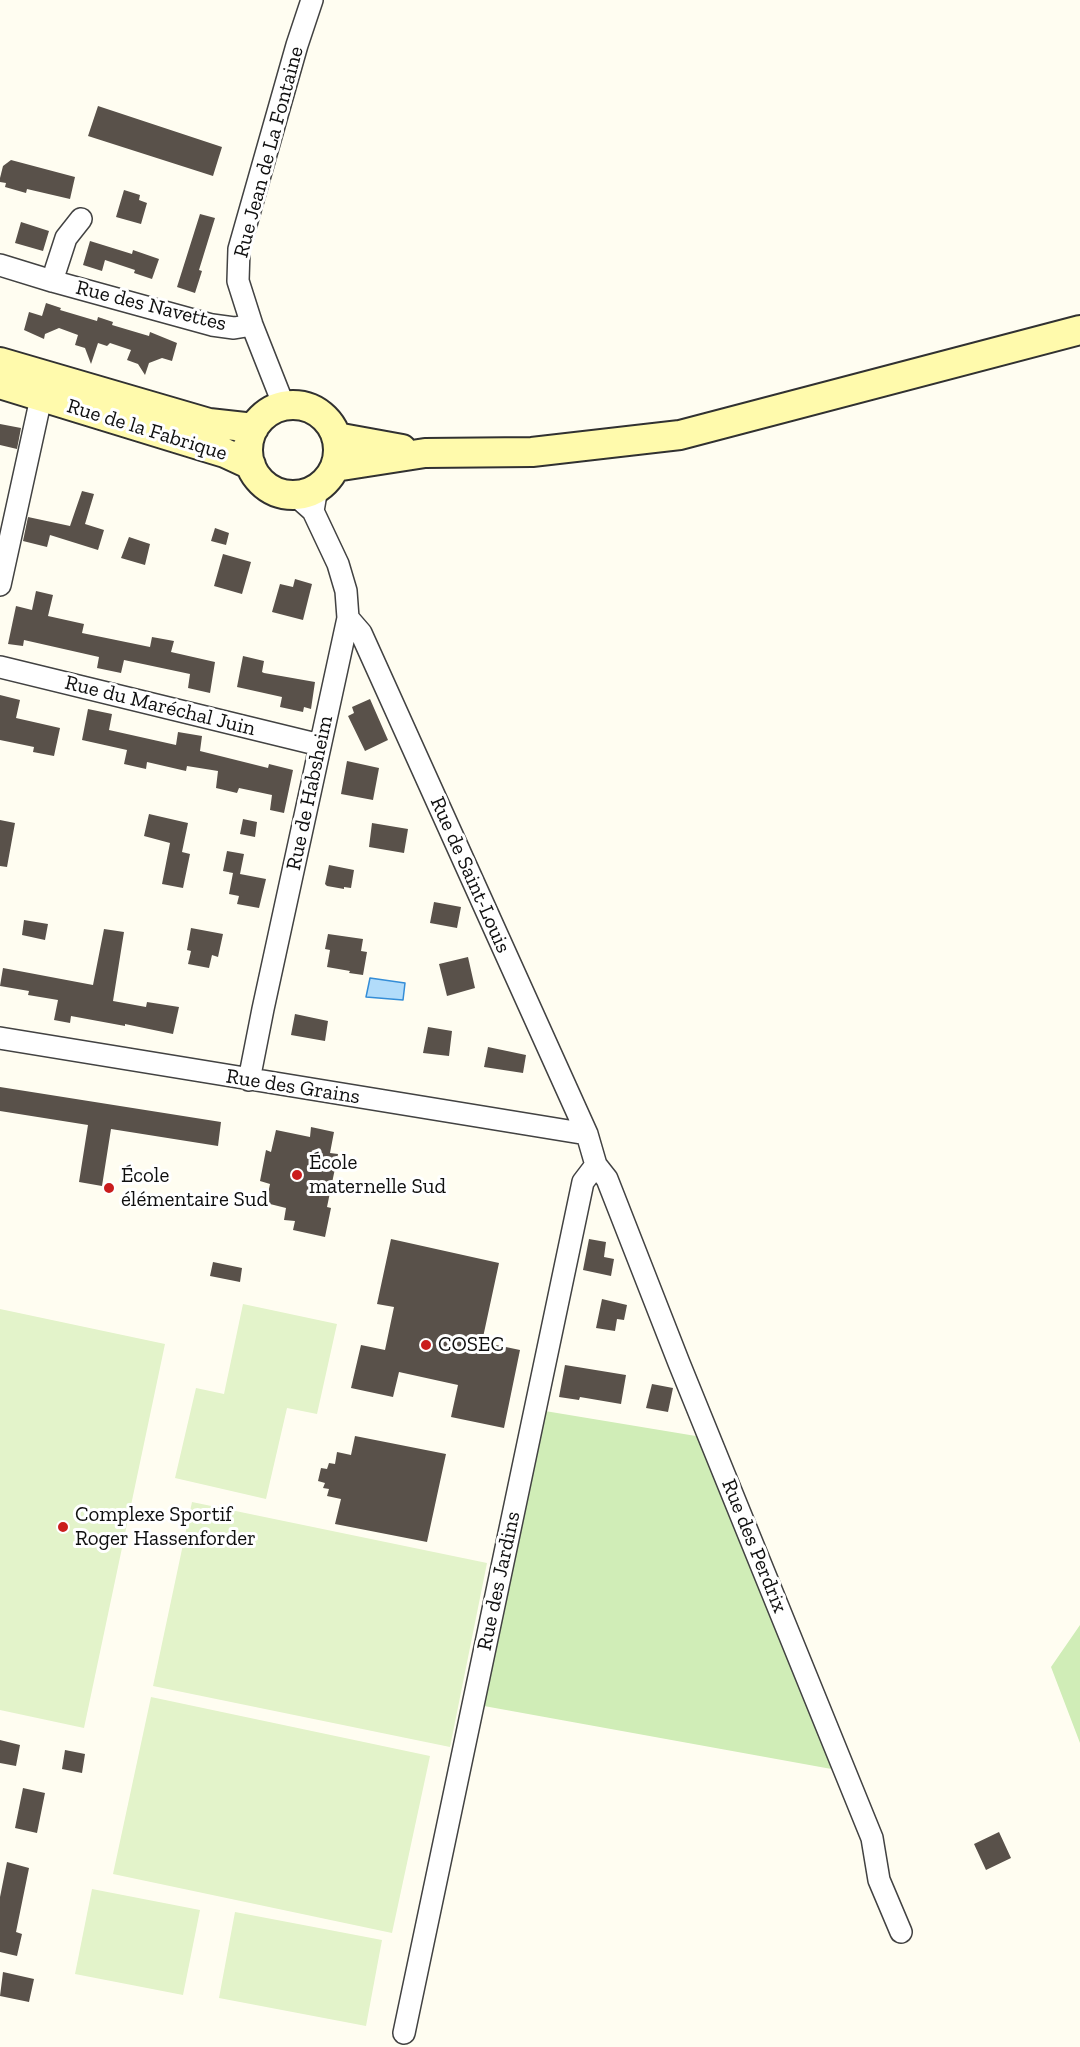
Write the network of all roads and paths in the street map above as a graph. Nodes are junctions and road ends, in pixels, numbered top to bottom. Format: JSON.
{"nodes":[{"id":1,"x":312,"y":0,"type":"edge"},
{"id":2,"x":81,"y":219,"type":"dead end"},
{"id":3,"x":0,"y":265,"type":"edge"},
{"id":4,"x":52,"y":281,"type":"junction"},
{"id":5,"x":252,"y":325,"type":"junction"},
{"id":6,"x":1080,"y":330,"type":"edge"},
{"id":7,"x":0,"y":362,"type":"edge"},
{"id":8,"x":0,"y":384,"type":"edge"},
{"id":9,"x":44,"y":387,"type":"junction"},
{"id":10,"x":284,"y":406,"type":"junction"},
{"id":11,"x":254,"y":429,"type":"junction"},
{"id":12,"x":336,"y":437,"type":"junction"},
{"id":13,"x":425,"y":453,"type":"junction"},
{"id":14,"x":251,"y":465,"type":"junction"},
{"id":15,"x":315,"y":490,"type":"junction"},
{"id":16,"x":1,"y":573,"type":"edge"},
{"id":17,"x":348,"y":618,"type":"junction"},
{"id":18,"x":0,"y":667,"type":"edge"},
{"id":19,"x":320,"y":745,"type":"junction"},
{"id":20,"x":0,"y":1038,"type":"edge"},
{"id":21,"x":249,"y":1080,"type":"junction"},
{"id":22,"x":587,"y":1134,"type":"junction"},
{"id":23,"x":596,"y":1165,"type":"junction"},
{"id":24,"x":901,"y":1932,"type":"dead end"},
{"id":25,"x":404,"y":2032,"type":"dead end"}],
"edges":[{"from":1,"to":5,"type":"street","name":"Rue Jean de La Fontaine"},
{"from":2,"to":4,"type":"street","name":"Rue des Navettes"},
{"from":3,"to":4,"type":"street","name":"Rue des Navettes"},
{"from":4,"to":5,"type":"street","name":"Rue des Navettes"},
{"from":5,"to":10,"type":"street","name":"Rue Jean de La Fontaine"},
{"from":6,"to":13,"type":"main road"},
{"from":7,"to":9,"type":"main road","name":"Rue de la Fabrique"},
{"from":8,"to":9,"type":"main road","name":"Rue de la Fabrique"},
{"from":9,"to":11,"type":"main road","name":"Rue de la Fabrique"},
{"from":9,"to":14,"type":"main road","name":"Rue de la Fabrique"},
{"from":9,"to":16,"type":"street"},
{"from":10,"to":11,"type":"main road"},
{"from":10,"to":12,"type":"main road"},
{"from":11,"to":14,"type":"main road"},
{"from":12,"to":13,"type":"main road"},
{"from":12,"to":15,"type":"main road"},
{"from":13,"to":15,"type":"main road"},
{"from":14,"to":15,"type":"main road"},
{"from":15,"to":17,"type":"street","name":"Rue de Habsheim"},
{"from":17,"to":19,"type":"street","name":"Rue de Habsheim"},
{"from":17,"to":22,"type":"street","name":"Rue de Saint-Louis"},
{"from":18,"to":19,"type":"street","name":"Rue du Maréchal Juin"},
{"from":19,"to":21,"type":"street","name":"Rue de Habsheim"},
{"from":20,"to":21,"type":"street","name":"Rue des Grains"},
{"from":21,"to":22,"type":"street","name":"Rue des Grains"},
{"from":22,"to":23,"type":"street"},
{"from":23,"to":24,"type":"street","name":"Rue des Perdrix"},
{"from":23,"to":25,"type":"street","name":"Rue des Jardins"}]}
